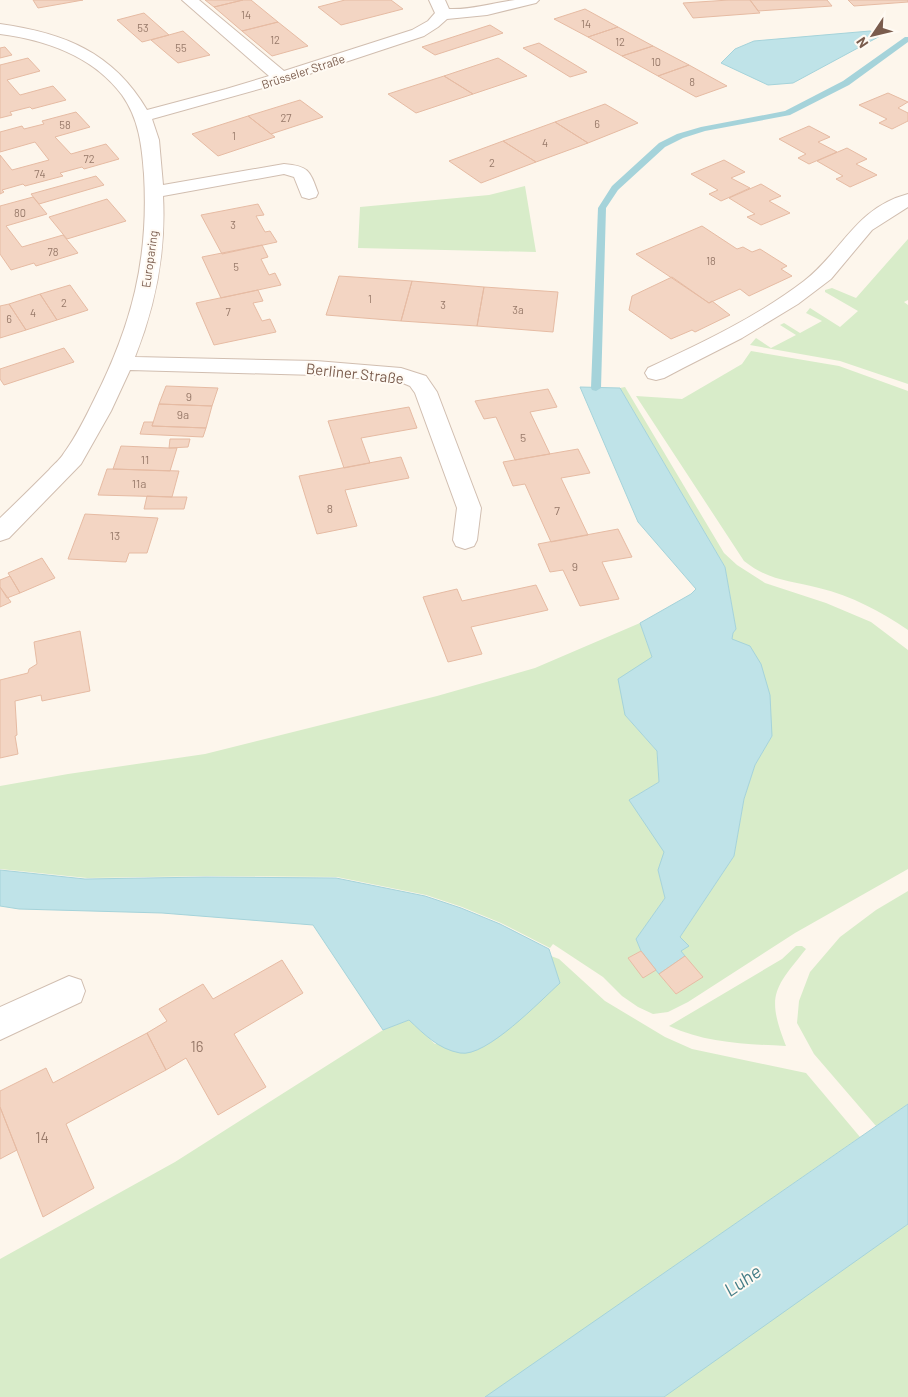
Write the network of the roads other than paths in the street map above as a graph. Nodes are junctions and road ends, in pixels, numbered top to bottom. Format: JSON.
{"nodes":[{"id":1,"x":190,"y":0,"type":"edge"},
{"id":2,"x":531,"y":0,"type":"edge"},
{"id":3,"x":440,"y":7,"type":"edge"},
{"id":4,"x":0,"y":29,"type":"edge"},
{"id":5,"x":282,"y":78,"type":"junction"},
{"id":6,"x":142,"y":116,"type":"junction"},
{"id":7,"x":154,"y":192,"type":"junction"},
{"id":8,"x":309,"y":193,"type":"dead end"},
{"id":9,"x":908,"y":200,"type":"edge"},
{"id":10,"x":122,"y":363,"type":"junction"},
{"id":11,"x":656,"y":373,"type":"dead end"},
{"id":12,"x":0,"y":532,"type":"edge"},
{"id":13,"x":465,"y":540,"type":"dead end"},
{"id":14,"x":68,"y":991,"type":"dead end"},
{"id":15,"x":0,"y":1024,"type":"edge"}],
"edges":[{"from":1,"to":5,"type":"street"},
{"from":2,"to":3,"type":"street"},
{"from":3,"to":5,"type":"street","name":"Brüsseler Straße"},
{"from":4,"to":6,"type":"street","name":"Europaring"},
{"from":5,"to":6,"type":"street","name":"Brüsseler Straße"},
{"from":6,"to":7,"type":"street","name":"Europaring"},
{"from":7,"to":8,"type":"street"},
{"from":7,"to":10,"type":"street","name":"Europaring"},
{"from":9,"to":11,"type":"street"},
{"from":10,"to":12,"type":"street","name":"Europaring"},
{"from":10,"to":13,"type":"street","name":"Berliner Straße"},
{"from":14,"to":15,"type":"street"}]}
